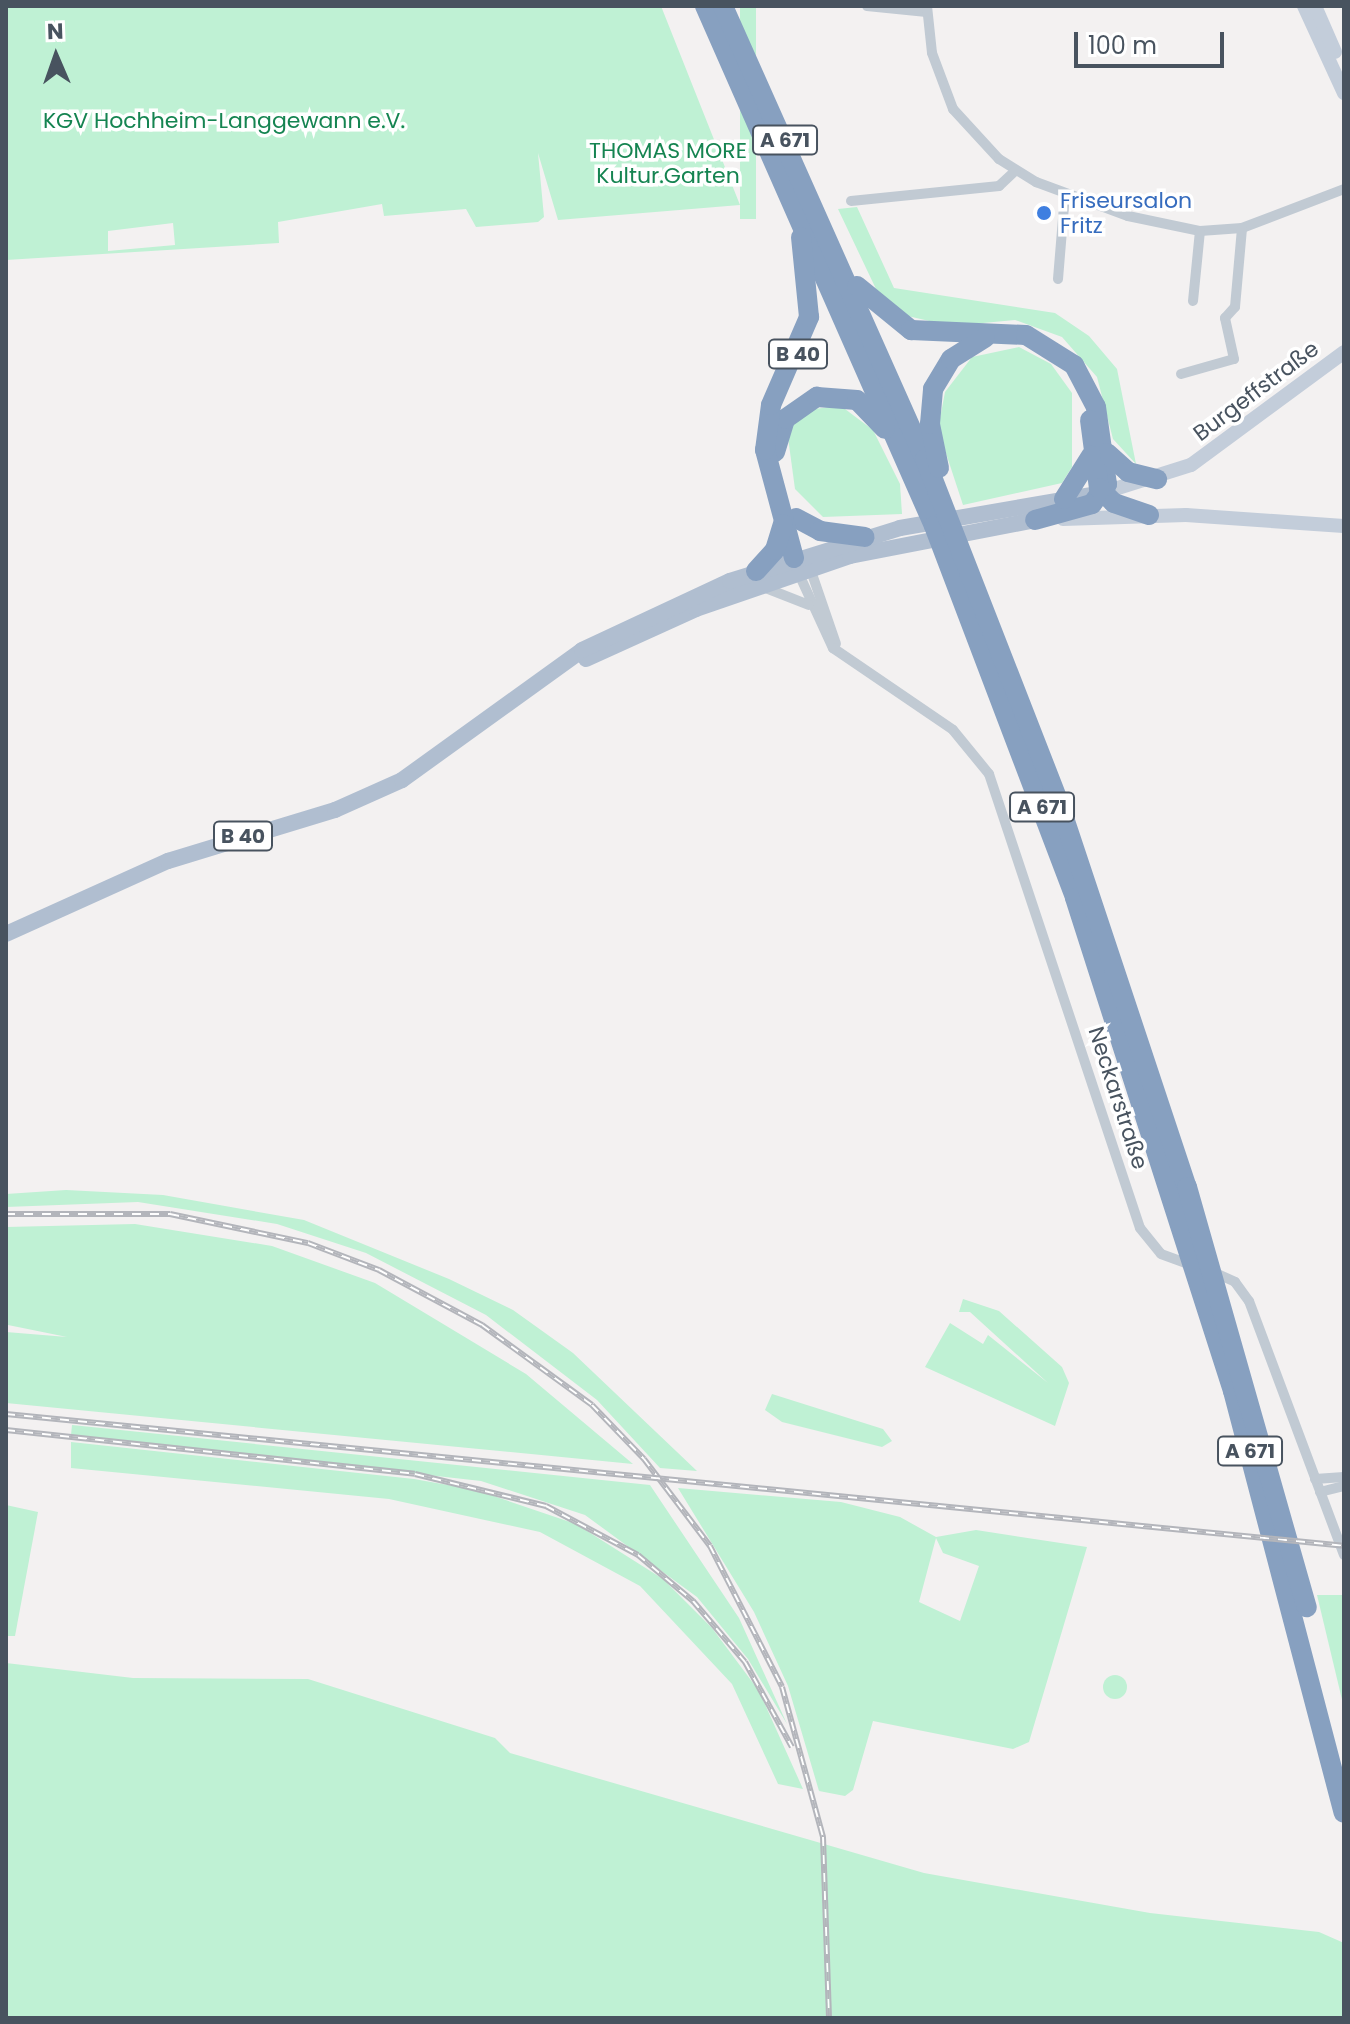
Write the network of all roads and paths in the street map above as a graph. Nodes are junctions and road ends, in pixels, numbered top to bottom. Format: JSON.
{"nodes":[{"id":1,"x":705,"y":6,"type":"edge"},
{"id":2,"x":723,"y":6,"type":"edge"},
{"id":3,"x":867,"y":6,"type":"edge"},
{"id":4,"x":1304,"y":6,"type":"edge"},
{"id":5,"x":1315,"y":6,"type":"edge"},
{"id":6,"x":927,"y":9,"type":"edge"},
{"id":7,"x":1344,"y":70,"type":"edge"},
{"id":8,"x":1344,"y":93,"type":"edge"},
{"id":9,"x":1016,"y":170,"type":"junction"},
{"id":10,"x":785,"y":179,"type":"junction"},
{"id":11,"x":1344,"y":189,"type":"edge"},
{"id":12,"x":1065,"y":194,"type":"junction"},
{"id":13,"x":1344,"y":196,"type":"edge"},
{"id":14,"x":1330,"y":197,"type":"junction"},
{"id":15,"x":851,"y":201,"type":"dead end"},
{"id":16,"x":1242,"y":228,"type":"junction"},
{"id":17,"x":1200,"y":231,"type":"junction"},
{"id":18,"x":846,"y":274,"type":"junction"},
{"id":19,"x":1058,"y":279,"type":"dead end"},
{"id":20,"x":1193,"y":301,"type":"dead end"},
{"id":21,"x":1003,"y":334,"type":"junction"},
{"id":22,"x":1344,"y":352,"type":"edge"},
{"id":23,"x":1181,"y":374,"type":"dead end"},
{"id":24,"x":1099,"y":454,"type":"junction"},
{"id":25,"x":908,"y":466,"type":"junction"},
{"id":26,"x":1157,"y":479,"type":"junction"},
{"id":27,"x":1102,"y":493,"type":"junction"},
{"id":28,"x":1064,"y":499,"type":"junction"},
{"id":29,"x":1149,"y":515,"type":"junction"},
{"id":30,"x":990,"y":519,"type":"junction"},
{"id":31,"x":1035,"y":520,"type":"junction"},
{"id":32,"x":790,"y":521,"type":"junction"},
{"id":33,"x":951,"y":523,"type":"junction"},
{"id":34,"x":1344,"y":526,"type":"edge"},
{"id":35,"x":903,"y":535,"type":"junction"},
{"id":36,"x":865,"y":537,"type":"junction"},
{"id":37,"x":802,"y":563,"type":"junction"},
{"id":38,"x":755,"y":579,"type":"junction"},
{"id":39,"x":809,"y":605,"type":"junction"},
{"id":40,"x":842,"y":657,"type":"junction"},
{"id":41,"x":6,"y":934,"type":"edge"},
{"id":42,"x":1148,"y":1090,"type":"junction"},
{"id":43,"x":1344,"y":1477,"type":"edge"},
{"id":44,"x":1315,"y":1479,"type":"junction"},
{"id":45,"x":1344,"y":1486,"type":"edge"},
{"id":46,"x":1320,"y":1492,"type":"junction"},
{"id":47,"x":1344,"y":1555,"type":"edge"},
{"id":48,"x":1344,"y":1754,"type":"edge"},
{"id":49,"x":1344,"y":1813,"type":"edge"}],
"edges":[{"from":1,"to":10,"type":"highway","number":"A 671"},
{"from":2,"to":18,"type":"highway","number":"A 671"},
{"from":3,"to":6,"type":"street"},
{"from":4,"to":8,"type":"main road"},
{"from":5,"to":7,"type":"main road"},
{"from":6,"to":9,"type":"street"},
{"from":9,"to":12,"type":"street"},
{"from":9,"to":15,"type":"street"},
{"from":10,"to":25,"type":"highway","number":"A 671"},
{"from":10,"to":32,"type":"highway","number":"B 40"},
{"from":11,"to":14,"type":"street"},
{"from":12,"to":17,"type":"street"},
{"from":12,"to":19,"type":"street"},
{"from":13,"to":14,"type":"street"},
{"from":14,"to":16,"type":"street"},
{"from":16,"to":17,"type":"street"},
{"from":16,"to":23,"type":"street"},
{"from":17,"to":20,"type":"street"},
{"from":18,"to":21,"type":"highway"},
{"from":18,"to":33,"type":"highway","number":"A 671"},
{"from":21,"to":24,"type":"highway"},
{"from":21,"to":33,"type":"highway"},
{"from":22,"to":26,"type":"main road","name":"Burgeffstraße"},
{"from":24,"to":26,"type":"highway"},
{"from":24,"to":27,"type":"highway"},
{"from":24,"to":28,"type":"highway"},
{"from":25,"to":32,"type":"highway"},
{"from":25,"to":42,"type":"highway","number":"A 671"},
{"from":26,"to":27,"type":"main road","name":"Burgeffstraße"},
{"from":27,"to":28,"type":"main road","number":"B 40"},
{"from":27,"to":29,"type":"highway"},
{"from":27,"to":31,"type":"highway"},
{"from":28,"to":30,"type":"main road","number":"B 40"},
{"from":29,"to":31,"type":"main road"},
{"from":29,"to":34,"type":"main road"},
{"from":30,"to":31,"type":"main road","number":"B 40"},
{"from":30,"to":35,"type":"main road","number":"B 40"},
{"from":32,"to":36,"type":"highway"},
{"from":32,"to":37,"type":"highway"},
{"from":32,"to":38,"type":"highway"},
{"from":33,"to":42,"type":"highway","number":"A 671"},
{"from":35,"to":36,"type":"main road","number":"B 40"},
{"from":35,"to":37,"type":"main road","number":"B 40"},
{"from":36,"to":37,"type":"main road","number":"B 40"},
{"from":37,"to":38,"type":"main road","number":"B 40"},
{"from":37,"to":39,"type":"street","name":"Neckarstraße"},
{"from":37,"to":40,"type":"street"},
{"from":38,"to":39,"type":"street"},
{"from":38,"to":41,"type":"main road","number":"B 40"},
{"from":39,"to":40,"type":"street","name":"Neckarstraße"},
{"from":40,"to":44,"type":"street","name":"Neckarstraße"},
{"from":42,"to":48,"type":"highway","number":"A 671"},
{"from":42,"to":49,"type":"highway","number":"A 671"},
{"from":43,"to":44,"type":"street"},
{"from":44,"to":46,"type":"street","name":"Neckarstraße"},
{"from":45,"to":46,"type":"street"},
{"from":46,"to":47,"type":"street","name":"Neckarstraße"}]}
